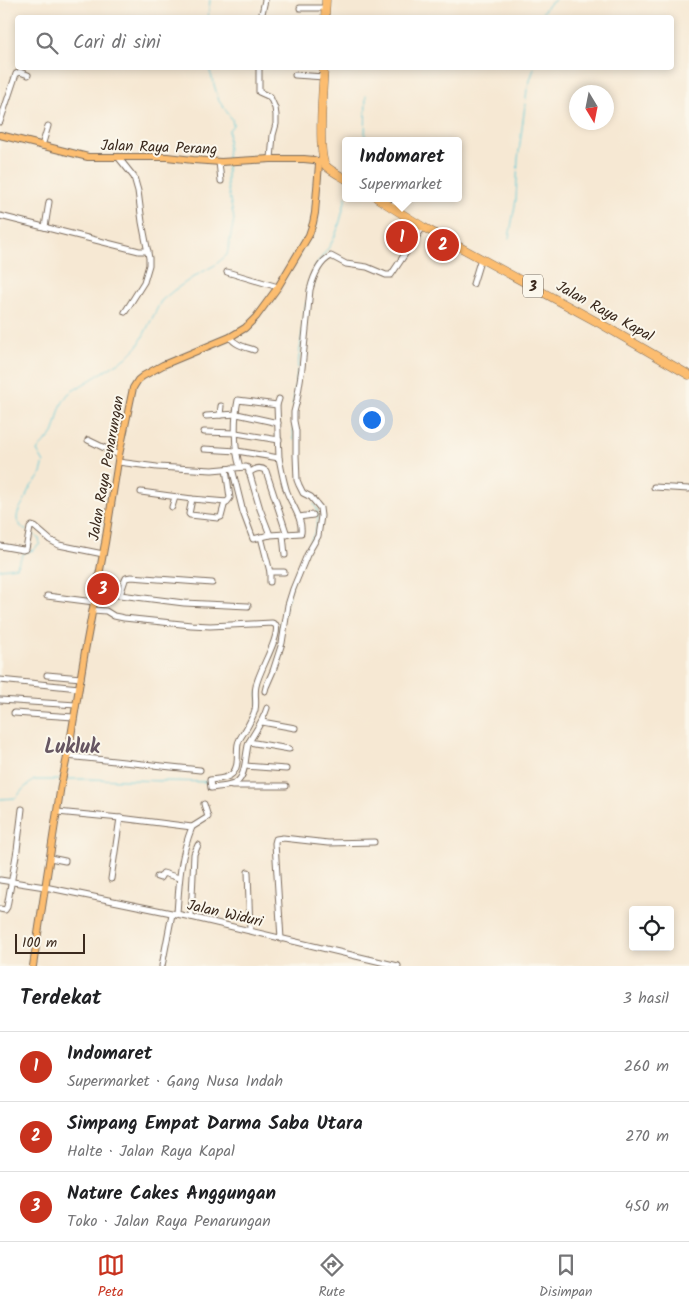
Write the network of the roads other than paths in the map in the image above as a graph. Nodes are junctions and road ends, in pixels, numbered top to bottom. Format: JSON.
{"nodes":[{"id":1,"x":265,"y":0,"type":"edge"},
{"id":2,"x":326,"y":4,"type":"edge"},
{"id":3,"x":300,"y":8,"type":"dead end"},
{"id":4,"x":262,"y":15,"type":"edge"},
{"id":5,"x":258,"y":70,"type":"edge"},
{"id":6,"x":324,"y":70,"type":"edge"},
{"id":7,"x":28,"y":75,"type":"dead end"},
{"id":8,"x":295,"y":75,"type":"dead end"},
{"id":9,"x":324,"y":77,"type":"junction"},
{"id":10,"x":0,"y":122,"type":"edge"},
{"id":11,"x":48,"y":126,"type":"dead end"},
{"id":12,"x":0,"y":135,"type":"edge"},
{"id":13,"x":42,"y":146,"type":"junction"},
{"id":14,"x":118,"y":157,"type":"junction"},
{"id":15,"x":271,"y":159,"type":"junction"},
{"id":16,"x":321,"y":161,"type":"junction"},
{"id":17,"x":220,"y":162,"type":"junction"},
{"id":18,"x":342,"y":176,"type":"edge"},
{"id":19,"x":221,"y":182,"type":"dead end"},
{"id":20,"x":49,"y":202,"type":"dead end"},
{"id":21,"x":383,"y":202,"type":"edge"},
{"id":22,"x":395,"y":202,"type":"edge"},
{"id":23,"x":391,"y":207,"type":"junction"},
{"id":24,"x":0,"y":216,"type":"edge"},
{"id":25,"x":45,"y":227,"type":"junction"},
{"id":26,"x":423,"y":227,"type":"junction"},
{"id":27,"x":148,"y":252,"type":"junction"},
{"id":28,"x":481,"y":258,"type":"junction"},
{"id":29,"x":227,"y":272,"type":"dead end"},
{"id":30,"x":473,"y":284,"type":"dead end"},
{"id":31,"x":278,"y":287,"type":"junction"},
{"id":32,"x":125,"y":312,"type":"dead end"},
{"id":33,"x":230,"y":337,"type":"junction"},
{"id":34,"x":254,"y":350,"type":"dead end"},
{"id":35,"x":689,"y":375,"type":"edge"},
{"id":36,"x":221,"y":406,"type":"dead end"},
{"id":37,"x":236,"y":414,"type":"junction"},
{"id":38,"x":220,"y":415,"type":"junction"},
{"id":39,"x":206,"y":416,"type":"dead end"},
{"id":40,"x":278,"y":423,"type":"junction"},
{"id":41,"x":204,"y":432,"type":"dead end"},
{"id":42,"x":236,"y":433,"type":"junction"},
{"id":43,"x":88,"y":440,"type":"dead end"},
{"id":44,"x":279,"y":440,"type":"junction"},
{"id":45,"x":204,"y":449,"type":"dead end"},
{"id":46,"x":237,"y":451,"type":"junction"},
{"id":47,"x":119,"y":458,"type":"junction"},
{"id":48,"x":279,"y":458,"type":"junction"},
{"id":49,"x":240,"y":467,"type":"junction"},
{"id":50,"x":229,"y":469,"type":"junction"},
{"id":51,"x":249,"y":473,"type":"junction"},
{"id":52,"x":654,"y":487,"type":"dead end"},
{"id":53,"x":689,"y":489,"type":"edge"},
{"id":54,"x":141,"y":492,"type":"dead end"},
{"id":55,"x":175,"y":497,"type":"junction"},
{"id":56,"x":192,"y":500,"type":"junction"},
{"id":57,"x":225,"y":502,"type":"junction"},
{"id":58,"x":172,"y":507,"type":"dead end"},
{"id":59,"x":313,"y":515,"type":"dead end"},
{"id":60,"x":299,"y":517,"type":"junction"},
{"id":61,"x":270,"y":535,"type":"junction"},
{"id":62,"x":285,"y":535,"type":"junction"},
{"id":63,"x":261,"y":537,"type":"junction"},
{"id":64,"x":0,"y":546,"type":"edge"},
{"id":65,"x":103,"y":554,"type":"junction"},
{"id":66,"x":285,"y":555,"type":"dead end"},
{"id":67,"x":270,"y":572,"type":"junction"},
{"id":68,"x":284,"y":572,"type":"dead end"},
{"id":69,"x":270,"y":582,"type":"dead end"},
{"id":70,"x":212,"y":583,"type":"dead end"},
{"id":71,"x":96,"y":594,"type":"junction"},
{"id":72,"x":120,"y":595,"type":"junction"},
{"id":73,"x":47,"y":596,"type":"dead end"},
{"id":74,"x":94,"y":602,"type":"junction"},
{"id":75,"x":248,"y":606,"type":"dead end"},
{"id":76,"x":93,"y":610,"type":"junction"},
{"id":77,"x":268,"y":654,"type":"junction"},
{"id":78,"x":277,"y":657,"type":"junction"},
{"id":79,"x":47,"y":674,"type":"dead end"},
{"id":80,"x":81,"y":678,"type":"junction"},
{"id":81,"x":0,"y":680,"type":"edge"},
{"id":82,"x":79,"y":688,"type":"junction"},
{"id":83,"x":266,"y":691,"type":"dead end"},
{"id":84,"x":0,"y":700,"type":"edge"},
{"id":85,"x":76,"y":704,"type":"junction"},
{"id":86,"x":267,"y":708,"type":"dead end"},
{"id":87,"x":14,"y":713,"type":"dead end"},
{"id":88,"x":74,"y":717,"type":"junction"},
{"id":89,"x":262,"y":722,"type":"junction"},
{"id":90,"x":295,"y":728,"type":"dead end"},
{"id":91,"x":249,"y":742,"type":"junction"},
{"id":92,"x":289,"y":749,"type":"dead end"},
{"id":93,"x":67,"y":756,"type":"junction"},
{"id":94,"x":245,"y":766,"type":"junction"},
{"id":95,"x":286,"y":769,"type":"dead end"},
{"id":96,"x":200,"y":770,"type":"dead end"},
{"id":97,"x":229,"y":786,"type":"junction"},
{"id":98,"x":286,"y":786,"type":"dead end"},
{"id":99,"x":204,"y":804,"type":"dead end"},
{"id":100,"x":22,"y":808,"type":"dead end"},
{"id":101,"x":57,"y":812,"type":"junction"},
{"id":102,"x":120,"y":818,"type":"junction"},
{"id":103,"x":192,"y":827,"type":"junction"},
{"id":104,"x":374,"y":842,"type":"dead end"},
{"id":105,"x":198,"y":845,"type":"dead end"},
{"id":106,"x":50,"y":858,"type":"junction"},
{"id":107,"x":64,"y":861,"type":"dead end"},
{"id":108,"x":248,"y":872,"type":"dead end"},
{"id":109,"x":157,"y":877,"type":"dead end"},
{"id":110,"x":179,"y":878,"type":"junction"},
{"id":111,"x":111,"y":879,"type":"dead end"},
{"id":112,"x":0,"y":880,"type":"edge"},
{"id":113,"x":11,"y":883,"type":"junction"},
{"id":114,"x":45,"y":887,"type":"junction"},
{"id":115,"x":0,"y":909,"type":"edge"},
{"id":116,"x":174,"y":914,"type":"junction"},
{"id":117,"x":191,"y":917,"type":"junction"},
{"id":118,"x":250,"y":931,"type":"junction"},
{"id":119,"x":281,"y":939,"type":"junction"},
{"id":120,"x":33,"y":966,"type":"edge"},
{"id":121,"x":162,"y":966,"type":"edge"},
{"id":122,"x":398,"y":966,"type":"edge"}],
"edges":[{"from":1,"to":4,"type":"street"},
{"from":2,"to":3,"type":"street"},
{"from":5,"to":15,"type":"street"},
{"from":6,"to":9,"type":"highway"},
{"from":7,"to":10,"type":"street"},
{"from":8,"to":9,"type":"street"},
{"from":9,"to":16,"type":"highway"},
{"from":11,"to":13,"type":"street"},
{"from":12,"to":13,"type":"main road","name":"Jalan Raya Perang"},
{"from":13,"to":14,"type":"main road","name":"Jalan Raya Perang"},
{"from":14,"to":17,"type":"main road","name":"Jalan Raya Perang"},
{"from":14,"to":27,"type":"street"},
{"from":15,"to":16,"type":"main road","name":"Jalan Raya Perang"},
{"from":15,"to":17,"type":"main road","name":"Jalan Raya Perang"},
{"from":16,"to":18,"type":"highway"},
{"from":16,"to":31,"type":"main road","name":"Jalan Raya Penarungan"},
{"from":17,"to":19,"type":"street"},
{"from":20,"to":25,"type":"street"},
{"from":21,"to":23,"type":"highway","name":"Jalan Raya Kapal","number":"3"},
{"from":22,"to":23,"type":"street"},
{"from":23,"to":26,"type":"highway","name":"Jalan Raya Kapal","number":"3"},
{"from":24,"to":25,"type":"street"},
{"from":25,"to":27,"type":"street"},
{"from":26,"to":28,"type":"highway","name":"Jalan Raya Kapal","number":"3"},
{"from":26,"to":78,"type":"street"},
{"from":27,"to":32,"type":"street"},
{"from":28,"to":30,"type":"street"},
{"from":28,"to":35,"type":"highway","name":"Jalan Raya Kapal","number":"3"},
{"from":29,"to":31,"type":"street"},
{"from":31,"to":33,"type":"main road","name":"Jalan Raya Penarungan"},
{"from":33,"to":34,"type":"street"},
{"from":33,"to":47,"type":"main road","name":"Jalan Raya Penarungan"},
{"from":36,"to":38,"type":"street"},
{"from":37,"to":38,"type":"street"},
{"from":37,"to":40,"type":"street"},
{"from":37,"to":40,"type":"street"},
{"from":37,"to":42,"type":"street"},
{"from":38,"to":39,"type":"street"},
{"from":40,"to":44,"type":"street"},
{"from":41,"to":42,"type":"street"},
{"from":42,"to":44,"type":"street"},
{"from":42,"to":46,"type":"street"},
{"from":43,"to":47,"type":"street"},
{"from":44,"to":48,"type":"street"},
{"from":45,"to":46,"type":"street"},
{"from":46,"to":48,"type":"street"},
{"from":46,"to":49,"type":"street"},
{"from":47,"to":50,"type":"street"},
{"from":47,"to":65,"type":"main road","name":"Jalan Raya Penarungan"},
{"from":48,"to":60,"type":"street"},
{"from":49,"to":50,"type":"street"},
{"from":49,"to":51,"type":"street"},
{"from":50,"to":57,"type":"street"},
{"from":50,"to":63,"type":"street"},
{"from":51,"to":61,"type":"street"},
{"from":51,"to":62,"type":"street"},
{"from":52,"to":53,"type":"street"},
{"from":54,"to":55,"type":"street"},
{"from":55,"to":56,"type":"street"},
{"from":55,"to":58,"type":"street"},
{"from":56,"to":57,"type":"street"},
{"from":56,"to":57,"type":"street"},
{"from":59,"to":60,"type":"street"},
{"from":60,"to":62,"type":"street"},
{"from":61,"to":62,"type":"street"},
{"from":61,"to":63,"type":"street"},
{"from":62,"to":66,"type":"street"},
{"from":63,"to":67,"type":"street"},
{"from":64,"to":65,"type":"street"},
{"from":65,"to":71,"type":"main road","name":"Jalan Raya Penarungan"},
{"from":67,"to":68,"type":"street"},
{"from":67,"to":69,"type":"street"},
{"from":70,"to":72,"type":"street"},
{"from":71,"to":72,"type":"street"},
{"from":71,"to":74,"type":"main road","name":"Jalan Raya Penarungan"},
{"from":72,"to":75,"type":"street"},
{"from":73,"to":74,"type":"street"},
{"from":74,"to":76,"type":"main road","name":"Jalan Raya Penarungan"},
{"from":76,"to":77,"type":"street"},
{"from":76,"to":80,"type":"main road","name":"Jalan Raya Penarungan"},
{"from":77,"to":78,"type":"street"},
{"from":77,"to":97,"type":"street"},
{"from":78,"to":83,"type":"street"},
{"from":79,"to":80,"type":"street"},
{"from":80,"to":82,"type":"main road","name":"Jalan Raya Penarungan"},
{"from":81,"to":82,"type":"street"},
{"from":82,"to":85,"type":"main road","name":"Jalan Raya Penarungan"},
{"from":84,"to":85,"type":"street"},
{"from":85,"to":88,"type":"main road","name":"Jalan Raya Penarungan"},
{"from":86,"to":89,"type":"street"},
{"from":87,"to":88,"type":"street"},
{"from":88,"to":93,"type":"main road","name":"Jalan Raya Penarungan"},
{"from":89,"to":90,"type":"street"},
{"from":89,"to":91,"type":"street"},
{"from":91,"to":92,"type":"street"},
{"from":91,"to":94,"type":"street"},
{"from":93,"to":96,"type":"street"},
{"from":93,"to":101,"type":"main road","name":"Jalan Raya Penarungan"},
{"from":94,"to":95,"type":"street"},
{"from":94,"to":97,"type":"street"},
{"from":97,"to":98,"type":"street"},
{"from":99,"to":103,"type":"street"},
{"from":100,"to":113,"type":"street"},
{"from":101,"to":102,"type":"street"},
{"from":101,"to":106,"type":"main road","name":"Jalan Raya Penarungan"},
{"from":102,"to":103,"type":"street"},
{"from":102,"to":111,"type":"street"},
{"from":103,"to":110,"type":"street"},
{"from":104,"to":119,"type":"street"},
{"from":105,"to":117,"type":"street"},
{"from":106,"to":107,"type":"street"},
{"from":106,"to":114,"type":"main road","name":"Jalan Raya Penarungan"},
{"from":108,"to":118,"type":"street"},
{"from":109,"to":110,"type":"street"},
{"from":110,"to":116,"type":"street"},
{"from":112,"to":113,"type":"street","name":"Jalan Widuri"},
{"from":113,"to":114,"type":"street","name":"Jalan Widuri"},
{"from":113,"to":115,"type":"street"},
{"from":114,"to":116,"type":"street","name":"Jalan Widuri"},
{"from":114,"to":120,"type":"main road","name":"Jalan Raya Penarungan"},
{"from":116,"to":117,"type":"street","name":"Jalan Widuri"},
{"from":116,"to":121,"type":"street"},
{"from":117,"to":118,"type":"street","name":"Jalan Widuri"},
{"from":118,"to":119,"type":"street","name":"Jalan Widuri"},
{"from":119,"to":122,"type":"street","name":"Jalan Widuri"}]}
